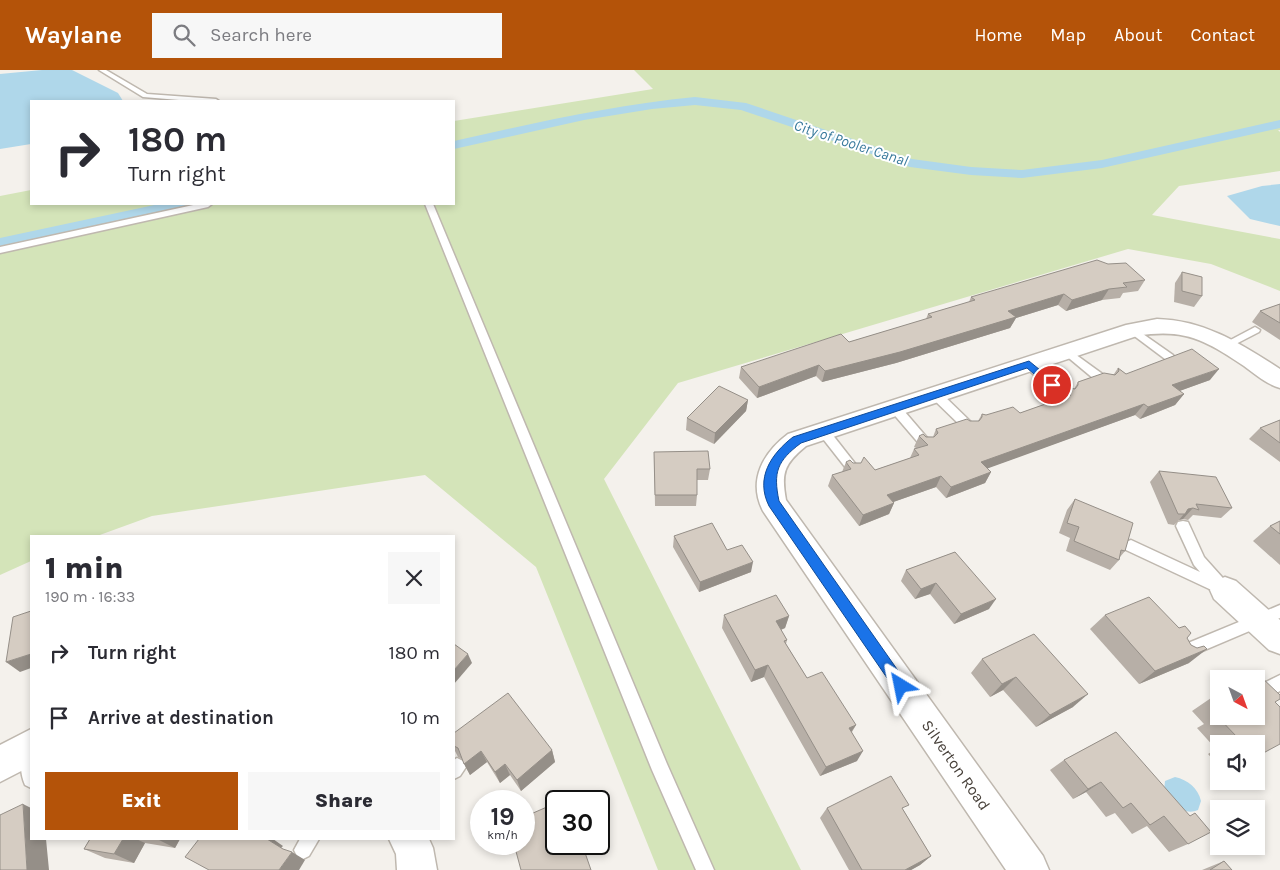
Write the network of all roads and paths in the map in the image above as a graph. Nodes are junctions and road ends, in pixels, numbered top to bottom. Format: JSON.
{"nodes":[{"id":1,"x":102,"y":70,"type":"edge"},
{"id":2,"x":202,"y":100,"type":"edge"},
{"id":3,"x":203,"y":205,"type":"edge"},
{"id":4,"x":429,"y":205,"type":"edge"},
{"id":5,"x":0,"y":250,"type":"edge"},
{"id":6,"x":1133,"y":330,"type":"junction"},
{"id":7,"x":1254,"y":330,"type":"dead end"},
{"id":8,"x":1226,"y":345,"type":"junction"},
{"id":9,"x":1068,"y":352,"type":"junction"},
{"id":10,"x":1169,"y":357,"type":"edge"},
{"id":11,"x":1029,"y":364,"type":"junction"},
{"id":12,"x":1280,"y":380,"type":"edge"},
{"id":13,"x":1104,"y":381,"type":"edge"},
{"id":14,"x":936,"y":395,"type":"junction"},
{"id":15,"x":1064,"y":395,"type":"edge"},
{"id":16,"x":895,"y":408,"type":"junction"},
{"id":17,"x":969,"y":428,"type":"edge"},
{"id":18,"x":824,"y":432,"type":"junction"},
{"id":19,"x":925,"y":443,"type":"edge"},
{"id":20,"x":853,"y":469,"type":"edge"},
{"id":21,"x":1183,"y":526,"type":"edge"},
{"id":22,"x":1131,"y":546,"type":"edge"},
{"id":23,"x":1225,"y":590,"type":"junction"},
{"id":24,"x":1273,"y":624,"type":"edge"},
{"id":25,"x":1180,"y":653,"type":"edge"},
{"id":26,"x":1280,"y":683,"type":"edge"},
{"id":27,"x":1265,"y":691,"type":"edge"},
{"id":28,"x":409,"y":840,"type":"edge"},
{"id":29,"x":417,"y":870,"type":"edge"},
{"id":30,"x":705,"y":870,"type":"edge"},
{"id":31,"x":1029,"y":870,"type":"edge"}],
"edges":[{"from":1,"to":2,"type":"lane"},
{"from":3,"to":5,"type":"lane"},
{"from":4,"to":30,"type":"lane"},
{"from":6,"to":8,"type":"street","name":"Silverton Road"},
{"from":6,"to":9,"type":"street","name":"Silverton Road"},
{"from":6,"to":10,"type":"lane"},
{"from":7,"to":8,"type":"lane"},
{"from":8,"to":12,"type":"street","name":"Silverton Road"},
{"from":9,"to":11,"type":"street","name":"Silverton Road"},
{"from":9,"to":13,"type":"lane"},
{"from":11,"to":14,"type":"street","name":"Silverton Road"},
{"from":11,"to":15,"type":"lane"},
{"from":14,"to":16,"type":"street","name":"Silverton Road"},
{"from":14,"to":17,"type":"lane"},
{"from":16,"to":18,"type":"street","name":"Silverton Road"},
{"from":16,"to":19,"type":"lane"},
{"from":18,"to":20,"type":"lane"},
{"from":18,"to":31,"type":"street","name":"Silverton Road"},
{"from":21,"to":23,"type":"lane"},
{"from":22,"to":23,"type":"lane"},
{"from":23,"to":24,"type":"street"},
{"from":24,"to":25,"type":"lane"},
{"from":26,"to":27,"type":"lane"},
{"from":28,"to":29,"type":"street"}]}
